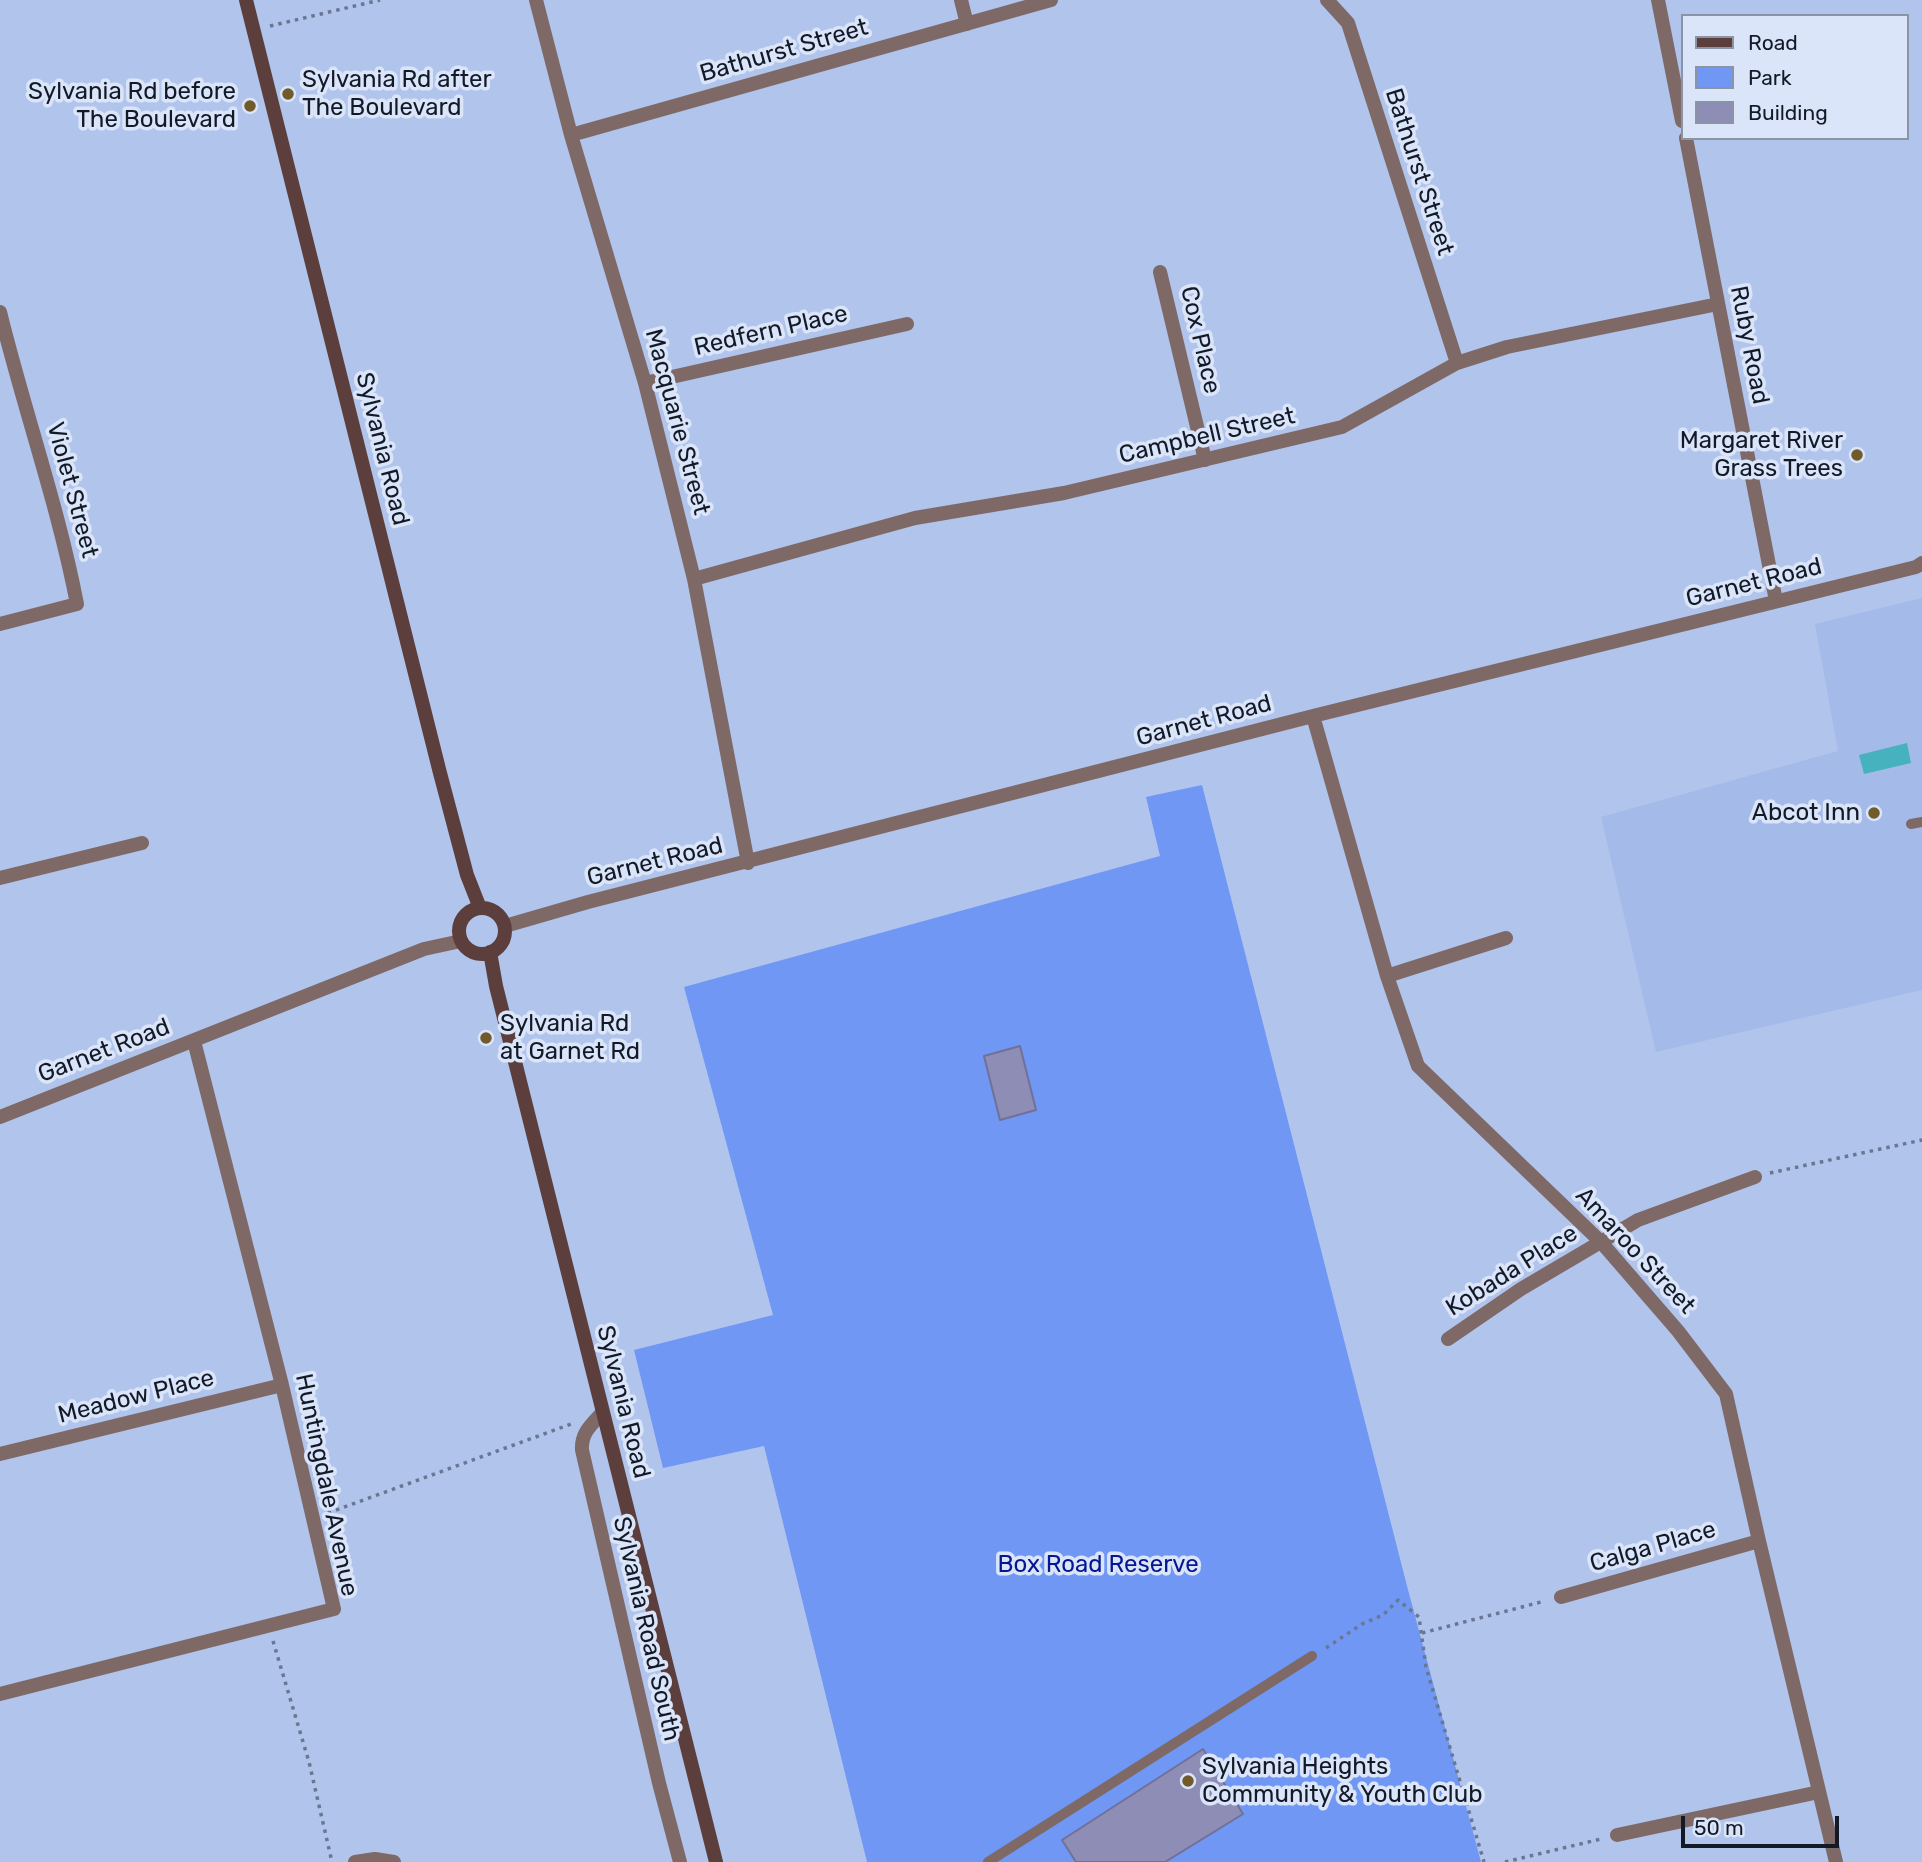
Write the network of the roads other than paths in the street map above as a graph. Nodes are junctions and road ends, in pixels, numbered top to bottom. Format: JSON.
{"nodes":[{"id":1,"x":246,"y":0,"type":"edge"},
{"id":2,"x":536,"y":0,"type":"edge"},
{"id":3,"x":961,"y":0,"type":"edge"},
{"id":4,"x":1051,"y":0,"type":"edge"},
{"id":5,"x":1327,"y":0,"type":"edge"},
{"id":6,"x":1658,"y":0,"type":"edge"},
{"id":7,"x":967,"y":24,"type":"junction"},
{"id":8,"x":1680,"y":111,"type":"edge"},
{"id":9,"x":571,"y":135,"type":"junction"},
{"id":10,"x":1686,"y":140,"type":"edge"},
{"id":11,"x":1160,"y":272,"type":"dead end"},
{"id":12,"x":1718,"y":304,"type":"junction"},
{"id":13,"x":0,"y":312,"type":"edge"},
{"id":14,"x":907,"y":324,"type":"dead end"},
{"id":15,"x":1457,"y":363,"type":"junction"},
{"id":16,"x":645,"y":383,"type":"junction"},
{"id":17,"x":1205,"y":460,"type":"junction"},
{"id":18,"x":1920,"y":566,"type":"edge"},
{"id":19,"x":694,"y":579,"type":"junction"},
{"id":20,"x":1776,"y":601,"type":"junction"},
{"id":21,"x":0,"y":624,"type":"edge"},
{"id":22,"x":1312,"y":716,"type":"junction"},
{"id":23,"x":142,"y":843,"type":"dead end"},
{"id":24,"x":748,"y":863,"type":"junction"},
{"id":25,"x":0,"y":878,"type":"edge"},
{"id":26,"x":480,"y":908,"type":"junction"},
{"id":27,"x":505,"y":926,"type":"junction"},
{"id":28,"x":1506,"y":938,"type":"dead end"},
{"id":29,"x":461,"y":941,"type":"junction"},
{"id":30,"x":490,"y":952,"type":"junction"},
{"id":31,"x":1387,"y":976,"type":"junction"},
{"id":32,"x":194,"y":1041,"type":"junction"},
{"id":33,"x":0,"y":1117,"type":"edge"},
{"id":34,"x":1755,"y":1177,"type":"road end"},
{"id":35,"x":1601,"y":1242,"type":"junction"},
{"id":36,"x":1448,"y":1339,"type":"dead end"},
{"id":37,"x":282,"y":1385,"type":"junction"},
{"id":38,"x":602,"y":1413,"type":"junction"},
{"id":39,"x":0,"y":1454,"type":"edge"},
{"id":40,"x":1759,"y":1541,"type":"junction"},
{"id":41,"x":1561,"y":1597,"type":"road end"},
{"id":42,"x":1312,"y":1656,"type":"road end"},
{"id":43,"x":0,"y":1694,"type":"edge"},
{"id":44,"x":1819,"y":1793,"type":"junction"},
{"id":45,"x":1617,"y":1835,"type":"road end"},
{"id":46,"x":355,"y":1862,"type":"edge"},
{"id":47,"x":394,"y":1862,"type":"edge"},
{"id":48,"x":680,"y":1862,"type":"edge"},
{"id":49,"x":716,"y":1862,"type":"edge"},
{"id":50,"x":988,"y":1862,"type":"edge"},
{"id":51,"x":1836,"y":1862,"type":"edge"}],
"edges":[{"from":1,"to":26,"type":"street","name":"Sylvania Road"},
{"from":2,"to":9,"type":"street","name":"Macquarie Street"},
{"from":3,"to":7,"type":"street"},
{"from":4,"to":7,"type":"street","name":"Bathurst Street"},
{"from":5,"to":15,"type":"street","name":"Bathurst Street"},
{"from":6,"to":8,"type":"street"},
{"from":7,"to":9,"type":"street","name":"Bathurst Street"},
{"from":9,"to":16,"type":"street","name":"Macquarie Street"},
{"from":10,"to":12,"type":"street","name":"Ruby Road"},
{"from":11,"to":17,"type":"street","name":"Cox Place"},
{"from":12,"to":15,"type":"street","name":"Campbell Street"},
{"from":12,"to":20,"type":"street","name":"Ruby Road"},
{"from":13,"to":21,"type":"street","name":"Violet Street"},
{"from":14,"to":16,"type":"street","name":"Redfern Place"},
{"from":15,"to":17,"type":"street","name":"Campbell Street"},
{"from":16,"to":19,"type":"street","name":"Macquarie Street"},
{"from":17,"to":19,"type":"street","name":"Campbell Street"},
{"from":18,"to":20,"type":"street","name":"Garnet Road"},
{"from":19,"to":24,"type":"street","name":"Macquarie Street"},
{"from":20,"to":22,"type":"street","name":"Garnet Road"},
{"from":22,"to":24,"type":"street","name":"Garnet Road"},
{"from":22,"to":31,"type":"street","name":"Amaroo Street"},
{"from":23,"to":25,"type":"street"},
{"from":24,"to":27,"type":"street","name":"Garnet Road"},
{"from":26,"to":27,"type":"street"},
{"from":26,"to":29,"type":"street"},
{"from":27,"to":30,"type":"street"},
{"from":28,"to":31,"type":"street"},
{"from":29,"to":30,"type":"street"},
{"from":29,"to":32,"type":"street","name":"Garnet Road"},
{"from":30,"to":38,"type":"street","name":"Sylvania Road"},
{"from":31,"to":35,"type":"street","name":"Amaroo Street"},
{"from":32,"to":33,"type":"street","name":"Garnet Road"},
{"from":32,"to":37,"type":"street","name":"Huntingdale Avenue"},
{"from":34,"to":35,"type":"street","name":"Kobada Place"},
{"from":35,"to":36,"type":"street","name":"Kobada Place"},
{"from":35,"to":40,"type":"street","name":"Amaroo Street"},
{"from":37,"to":39,"type":"street","name":"Meadow Place"},
{"from":37,"to":43,"type":"street","name":"Huntingdale Avenue"},
{"from":38,"to":48,"type":"street","name":"Sylvania Road South"},
{"from":38,"to":49,"type":"street","name":"Sylvania Road"},
{"from":40,"to":41,"type":"street","name":"Calga Place"},
{"from":40,"to":44,"type":"street","name":"Amaroo Street"},
{"from":42,"to":50,"type":"lane"},
{"from":44,"to":45,"type":"street"},
{"from":44,"to":51,"type":"street","name":"Amaroo Street"},
{"from":46,"to":47,"type":"street"}]}
